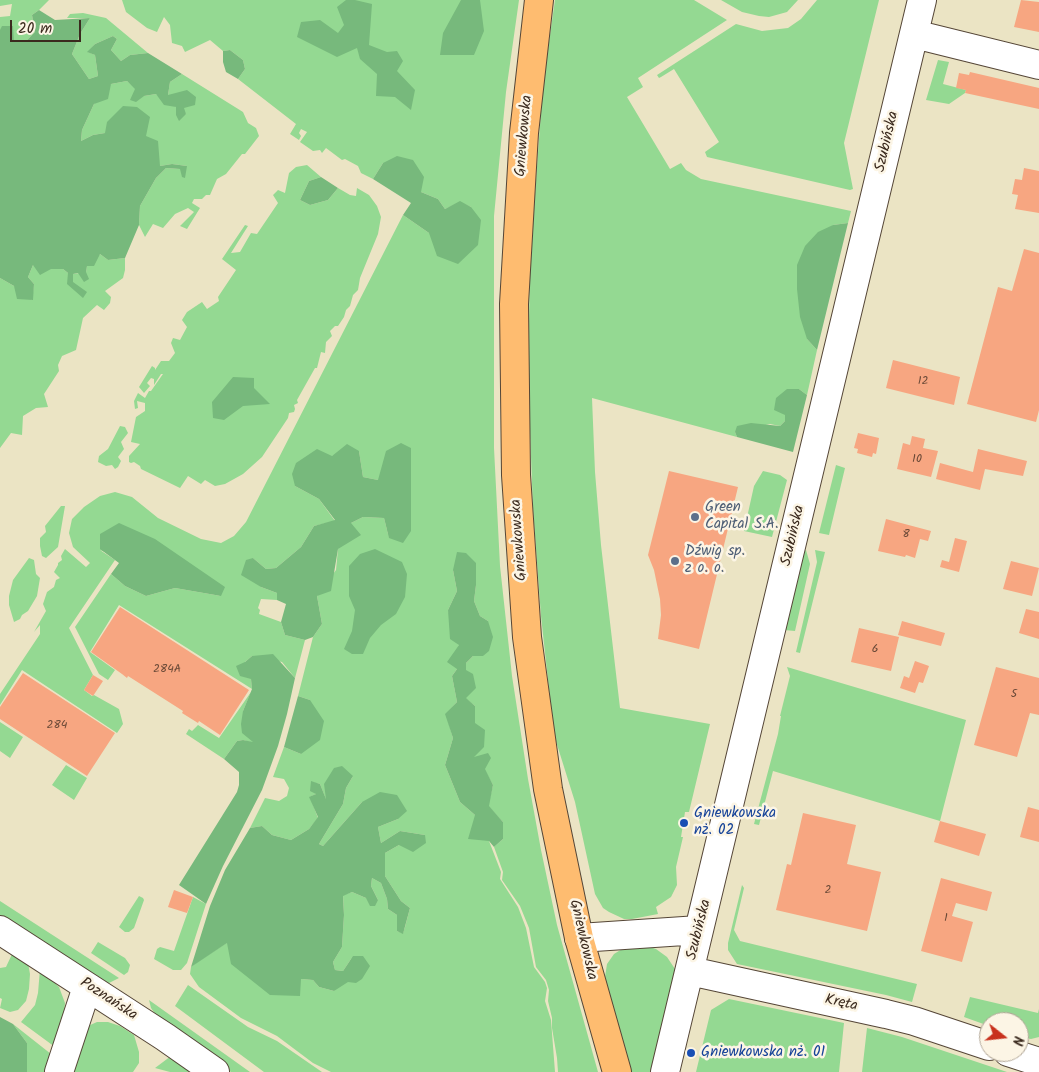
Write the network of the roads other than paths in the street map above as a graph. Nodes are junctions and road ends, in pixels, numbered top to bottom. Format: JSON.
{"nodes":[{"id":1,"x":540,"y":0,"type":"edge"},
{"id":2,"x":922,"y":0,"type":"edge"},
{"id":3,"x":914,"y":34,"type":"junction"},
{"id":4,"x":1039,"y":65,"type":"edge"},
{"id":5,"x":0,"y":930,"type":"edge"},
{"id":6,"x":700,"y":930,"type":"junction"},
{"id":7,"x":579,"y":938,"type":"junction"},
{"id":8,"x":690,"y":971,"type":"junction"},
{"id":9,"x":87,"y":987,"type":"junction"},
{"id":10,"x":979,"y":1043,"type":"edge"},
{"id":11,"x":59,"y":1072,"type":"edge"},
{"id":12,"x":215,"y":1072,"type":"edge"},
{"id":13,"x":617,"y":1072,"type":"edge"},
{"id":14,"x":665,"y":1072,"type":"edge"}],
"edges":[{"from":1,"to":7,"type":"main road","name":"Gniewkowska"},
{"from":2,"to":3,"type":"street","name":"Szubińska"},
{"from":3,"to":4,"type":"street"},
{"from":3,"to":6,"type":"street","name":"Szubińska"},
{"from":5,"to":9,"type":"street","name":"Poznańska"},
{"from":6,"to":7,"type":"street"},
{"from":6,"to":8,"type":"street","name":"Szubińska"},
{"from":7,"to":13,"type":"main road","name":"Gniewkowska"},
{"from":8,"to":10,"type":"street","name":"Kręta"},
{"from":8,"to":14,"type":"street","name":"Szubińska"},
{"from":9,"to":11,"type":"street"},
{"from":9,"to":12,"type":"street","name":"Poznańska"}]}
